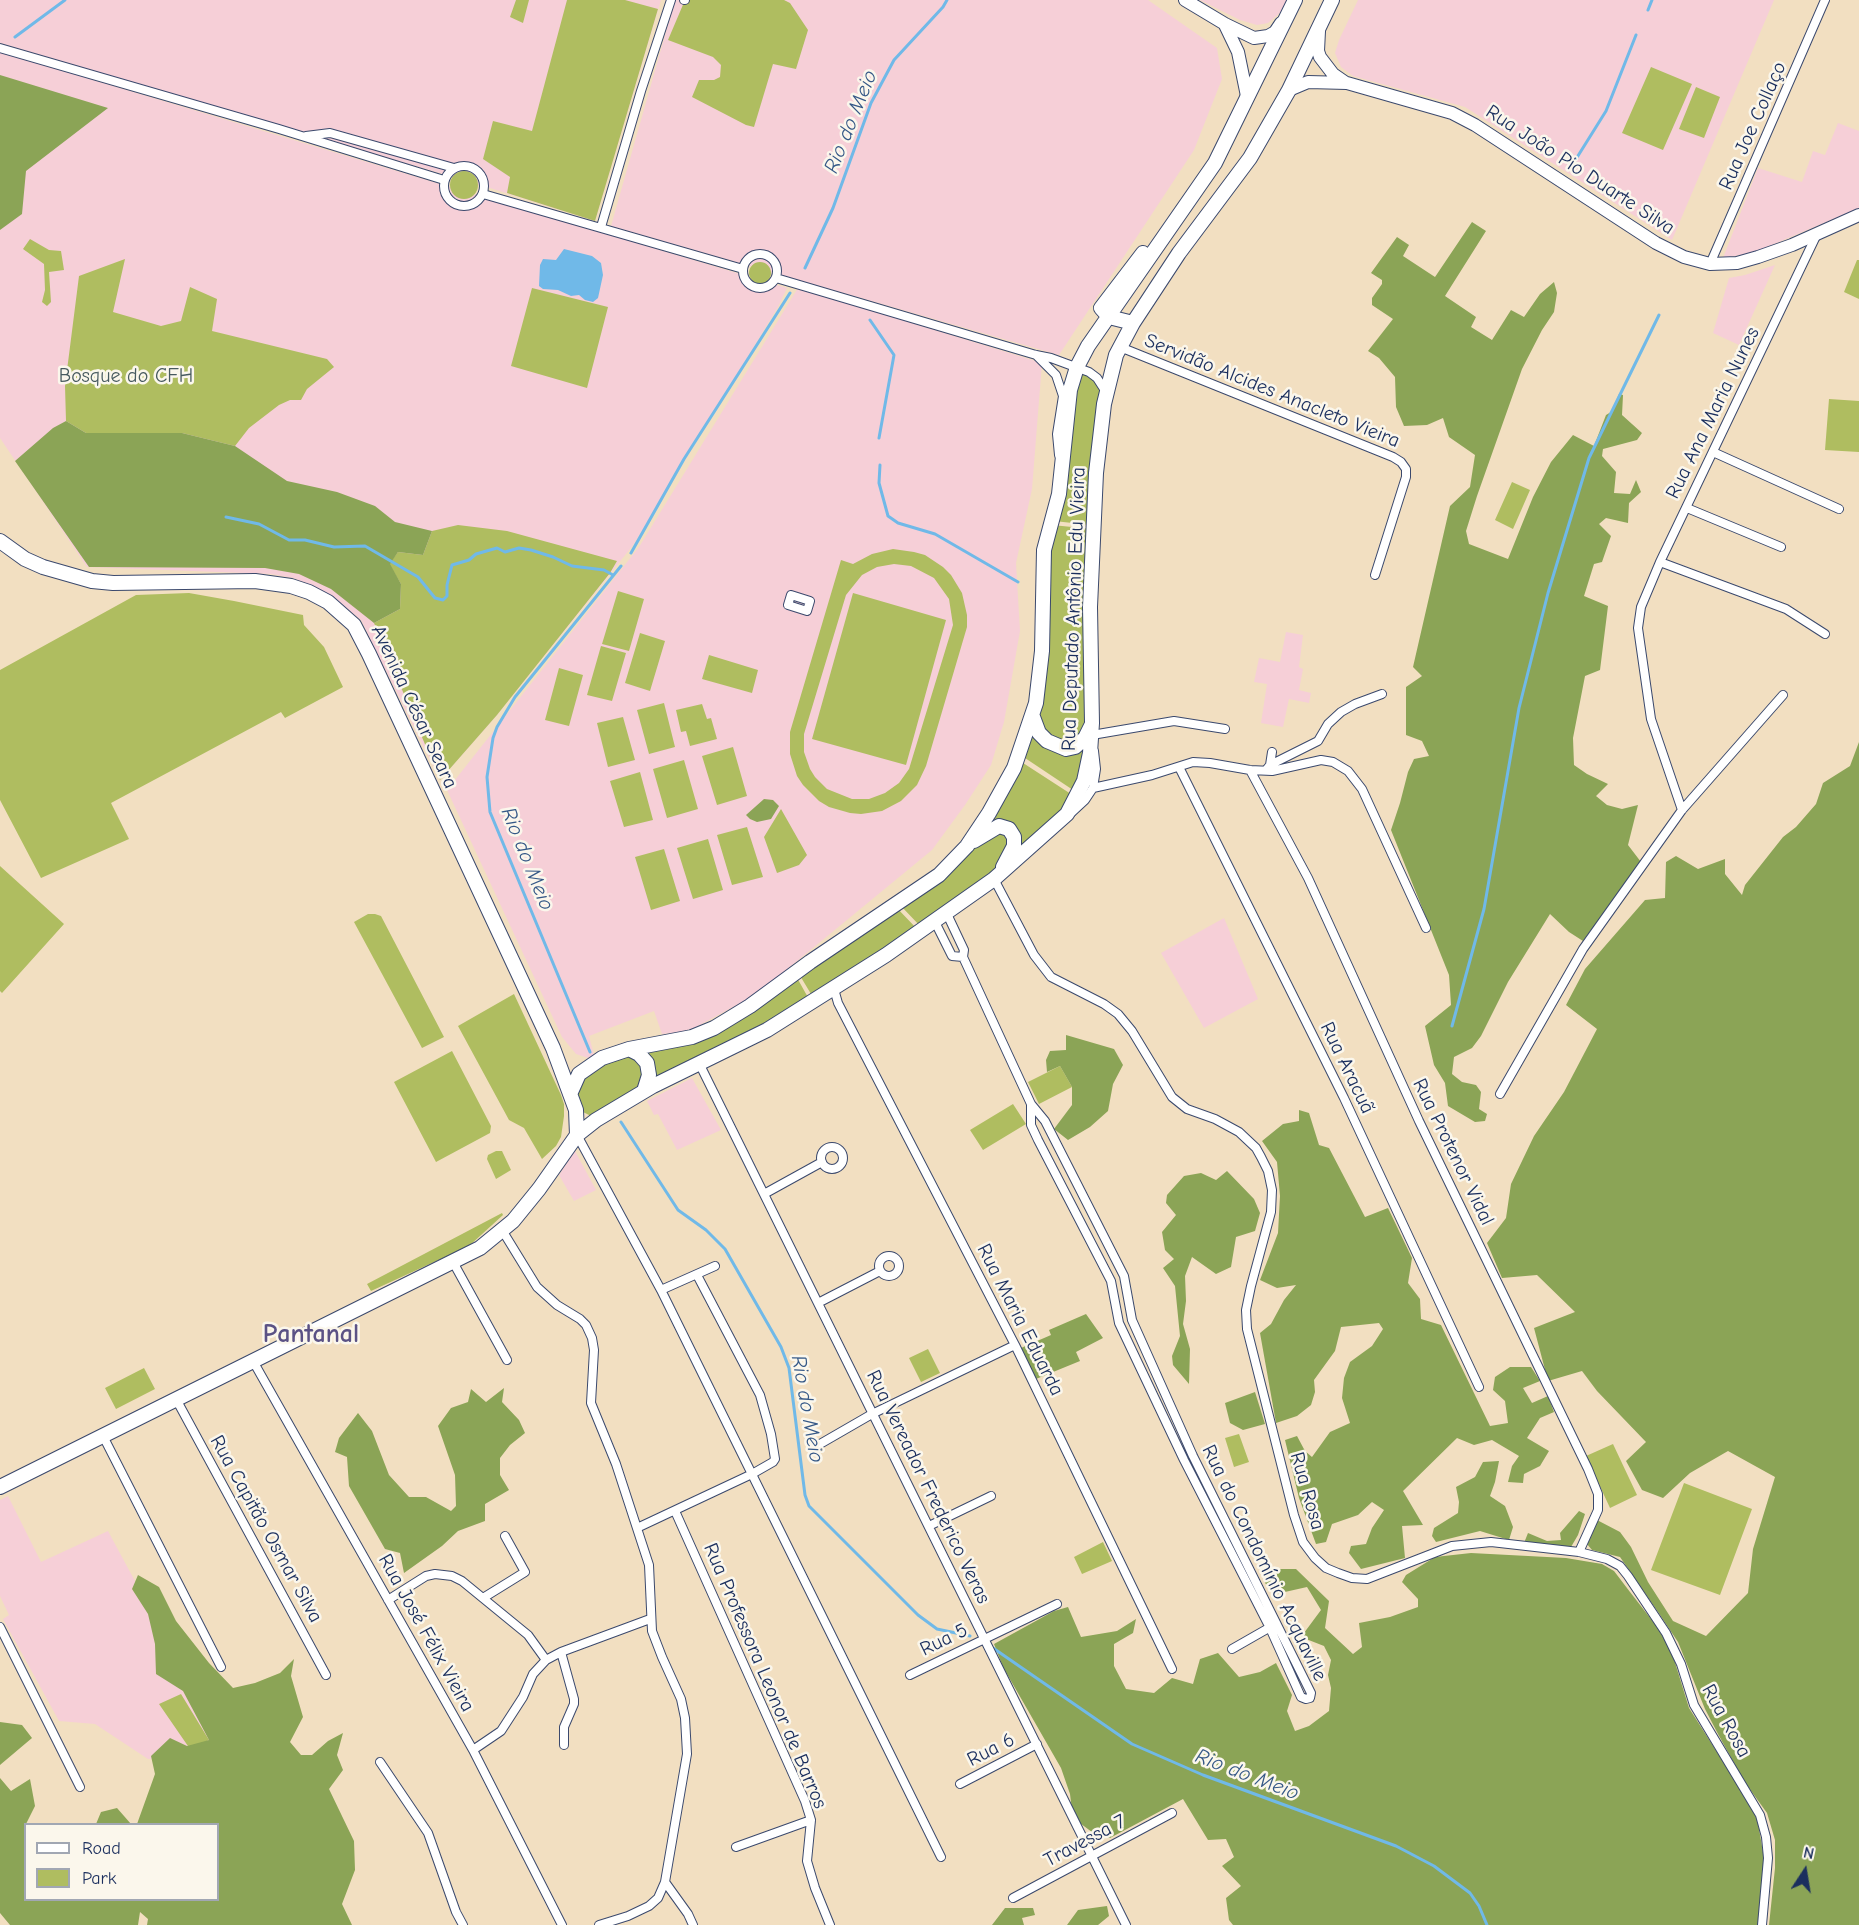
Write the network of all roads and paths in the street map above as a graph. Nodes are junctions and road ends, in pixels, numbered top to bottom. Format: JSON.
{"nodes":[{"id":1,"x":671,"y":0,"type":"edge"},
{"id":2,"x":1185,"y":0,"type":"edge"},
{"id":3,"x":1296,"y":0,"type":"edge"},
{"id":4,"x":1332,"y":0,"type":"edge"},
{"id":5,"x":1826,"y":0,"type":"edge"},
{"id":6,"x":1287,"y":16,"type":"junction"},
{"id":7,"x":1225,"y":24,"type":"junction"},
{"id":8,"x":1319,"y":29,"type":"junction"},
{"id":9,"x":0,"y":48,"type":"edge"},
{"id":10,"x":1347,"y":83,"type":"junction"},
{"id":11,"x":1289,"y":90,"type":"junction"},
{"id":12,"x":1244,"y":102,"type":"junction"},
{"id":13,"x":302,"y":136,"type":"junction"},
{"id":14,"x":454,"y":168,"type":"junction"},
{"id":15,"x":444,"y":180,"type":"junction"},
{"id":16,"x":483,"y":194,"type":"junction"},
{"id":17,"x":1859,"y":215,"type":"edge"},
{"id":18,"x":601,"y":228,"type":"junction"},
{"id":19,"x":1817,"y":234,"type":"junction"},
{"id":20,"x":1710,"y":264,"type":"junction"},
{"id":21,"x":743,"y":269,"type":"junction"},
{"id":22,"x":776,"y":278,"type":"junction"},
{"id":23,"x":1109,"y":317,"type":"junction"},
{"id":24,"x":1133,"y":323,"type":"junction"},
{"id":25,"x":1120,"y":346,"type":"junction"},
{"id":26,"x":1036,"y":355,"type":"junction"},
{"id":27,"x":1071,"y":365,"type":"junction"},
{"id":28,"x":1072,"y":382,"type":"junction"},
{"id":29,"x":1106,"y":392,"type":"junction"},
{"id":30,"x":1713,"y":452,"type":"junction"},
{"id":31,"x":1062,"y":471,"type":"junction"},
{"id":32,"x":1686,"y":508,"type":"junction"},
{"id":33,"x":1839,"y":509,"type":"dead end"},
{"id":34,"x":0,"y":541,"type":"edge"},
{"id":35,"x":1781,"y":547,"type":"dead end"},
{"id":36,"x":1660,"y":562,"type":"junction"},
{"id":37,"x":1375,"y":575,"type":"dead end"},
{"id":38,"x":1825,"y":634,"type":"dead end"},
{"id":39,"x":1382,"y":694,"type":"dead end"},
{"id":40,"x":1784,"y":695,"type":"dead end"},
{"id":41,"x":1033,"y":717,"type":"junction"},
{"id":42,"x":1092,"y":729,"type":"junction"},
{"id":43,"x":1225,"y":729,"type":"dead end"},
{"id":44,"x":1272,"y":752,"type":"dead end"},
{"id":45,"x":1179,"y":767,"type":"junction"},
{"id":46,"x":1268,"y":767,"type":"junction"},
{"id":47,"x":1250,"y":770,"type":"junction"},
{"id":48,"x":1093,"y":788,"type":"junction"},
{"id":49,"x":1682,"y":810,"type":"junction"},
{"id":50,"x":1061,"y":821,"type":"junction"},
{"id":51,"x":966,"y":846,"type":"junction"},
{"id":52,"x":996,"y":876,"type":"junction"},
{"id":53,"x":941,"y":918,"type":"junction"},
{"id":54,"x":1426,"y":928,"type":"dead end"},
{"id":55,"x":963,"y":957,"type":"junction"},
{"id":56,"x":834,"y":989,"type":"junction"},
{"id":57,"x":553,"y":1048,"type":"junction"},
{"id":58,"x":629,"y":1049,"type":"junction"},
{"id":59,"x":700,"y":1065,"type":"junction"},
{"id":60,"x":585,"y":1069,"type":"junction"},
{"id":61,"x":644,"y":1091,"type":"junction"},
{"id":62,"x":571,"y":1092,"type":"junction"},
{"id":63,"x":1500,"y":1094,"type":"dead end"},
{"id":64,"x":1031,"y":1104,"type":"junction"},
{"id":65,"x":576,"y":1110,"type":"junction"},
{"id":66,"x":596,"y":1120,"type":"junction"},
{"id":67,"x":577,"y":1135,"type":"junction"},
{"id":68,"x":822,"y":1162,"type":"dead end"},
{"id":69,"x":764,"y":1194,"type":"junction"},
{"id":70,"x":1088,"y":1209,"type":"junction"},
{"id":71,"x":1077,"y":1215,"type":"junction"},
{"id":72,"x":502,"y":1230,"type":"junction"},
{"id":73,"x":453,"y":1262,"type":"junction"},
{"id":74,"x":715,"y":1266,"type":"dead end"},
{"id":75,"x":879,"y":1271,"type":"dead end"},
{"id":76,"x":697,"y":1275,"type":"junction"},
{"id":77,"x":1124,"y":1276,"type":"junction"},
{"id":78,"x":1111,"y":1281,"type":"junction"},
{"id":79,"x":661,"y":1290,"type":"junction"},
{"id":80,"x":818,"y":1303,"type":"junction"},
{"id":81,"x":1015,"y":1346,"type":"junction"},
{"id":82,"x":507,"y":1360,"type":"dead end"},
{"id":83,"x":253,"y":1361,"type":"junction"},
{"id":84,"x":1154,"y":1369,"type":"junction"},
{"id":85,"x":1144,"y":1374,"type":"junction"},
{"id":86,"x":1479,"y":1387,"type":"dead end"},
{"id":87,"x":176,"y":1400,"type":"junction"},
{"id":88,"x":872,"y":1414,"type":"junction"},
{"id":89,"x":104,"y":1436,"type":"junction"},
{"id":90,"x":820,"y":1444,"type":"dead end"},
{"id":91,"x":1193,"y":1456,"type":"junction"},
{"id":92,"x":1184,"y":1460,"type":"junction"},
{"id":93,"x":752,"y":1474,"type":"junction"},
{"id":94,"x":0,"y":1487,"type":"edge"},
{"id":95,"x":991,"y":1496,"type":"dead end"},
{"id":96,"x":675,"y":1511,"type":"junction"},
{"id":97,"x":929,"y":1526,"type":"junction"},
{"id":98,"x":1228,"y":1526,"type":"junction"},
{"id":99,"x":637,"y":1528,"type":"junction"},
{"id":100,"x":1219,"y":1530,"type":"junction"},
{"id":101,"x":505,"y":1536,"type":"dead end"},
{"id":102,"x":1579,"y":1552,"type":"junction"},
{"id":103,"x":483,"y":1598,"type":"junction"},
{"id":104,"x":388,"y":1600,"type":"junction"},
{"id":105,"x":1057,"y":1604,"type":"dead end"},
{"id":106,"x":650,"y":1619,"type":"junction"},
{"id":107,"x":1274,"y":1626,"type":"junction"},
{"id":108,"x":0,"y":1627,"type":"edge"},
{"id":109,"x":985,"y":1639,"type":"junction"},
{"id":110,"x":1232,"y":1649,"type":"dead end"},
{"id":111,"x":561,"y":1652,"type":"junction"},
{"id":112,"x":546,"y":1660,"type":"junction"},
{"id":113,"x":221,"y":1667,"type":"dead end"},
{"id":114,"x":1172,"y":1669,"type":"dead end"},
{"id":115,"x":326,"y":1675,"type":"dead end"},
{"id":116,"x":910,"y":1675,"type":"dead end"},
{"id":117,"x":1037,"y":1744,"type":"junction"},
{"id":118,"x":564,"y":1745,"type":"dead end"},
{"id":119,"x":473,"y":1750,"type":"junction"},
{"id":120,"x":380,"y":1762,"type":"dead end"},
{"id":121,"x":960,"y":1784,"type":"dead end"},
{"id":122,"x":80,"y":1787,"type":"dead end"},
{"id":123,"x":1172,"y":1813,"type":"dead end"},
{"id":124,"x":811,"y":1820,"type":"junction"},
{"id":125,"x":736,"y":1847,"type":"dead end"},
{"id":126,"x":1092,"y":1856,"type":"junction"},
{"id":127,"x":941,"y":1857,"type":"dead end"},
{"id":128,"x":665,"y":1882,"type":"junction"},
{"id":129,"x":1013,"y":1898,"type":"dead end"},
{"id":130,"x":463,"y":1925,"type":"edge"},
{"id":131,"x":562,"y":1925,"type":"edge"},
{"id":132,"x":599,"y":1925,"type":"edge"},
{"id":133,"x":693,"y":1925,"type":"edge"},
{"id":134,"x":830,"y":1925,"type":"edge"},
{"id":135,"x":1126,"y":1925,"type":"edge"},
{"id":136,"x":1762,"y":1925,"type":"edge"}],
"edges":[{"from":1,"to":18,"type":"street"},
{"from":2,"to":7,"type":"main road"},
{"from":3,"to":6,"type":"main road"},
{"from":4,"to":8,"type":"main road","name":"Rua Deputado Antônio Edu Vieira"},
{"from":5,"to":20,"type":"street","name":"Rua Joe Collaço"},
{"from":6,"to":7,"type":"main road"},
{"from":6,"to":12,"type":"main road"},
{"from":7,"to":12,"type":"main road"},
{"from":8,"to":10,"type":"main road","name":"Rua João Pio Duarte Silva"},
{"from":8,"to":11,"type":"main road","name":"Rua Deputado Antônio Edu Vieira"},
{"from":9,"to":13,"type":"street"},
{"from":10,"to":11,"type":"main road","name":"Rua João Pio Duarte Silva"},
{"from":10,"to":20,"type":"main road","name":"Rua João Pio Duarte Silva"},
{"from":11,"to":24,"type":"main road","name":"Rua Deputado Antônio Edu Vieira"},
{"from":12,"to":23,"type":"main road"},
{"from":13,"to":14,"type":"street"},
{"from":13,"to":15,"type":"street"},
{"from":14,"to":15,"type":"street"},
{"from":14,"to":16,"type":"street"},
{"from":15,"to":16,"type":"street"},
{"from":16,"to":18,"type":"street"},
{"from":17,"to":19,"type":"main road","name":"Rua João Pio Duarte Silva"},
{"from":18,"to":21,"type":"street"},
{"from":19,"to":20,"type":"main road","name":"Rua João Pio Duarte Silva"},
{"from":19,"to":30,"type":"street","name":"Rua Ana Maria Nunes"},
{"from":21,"to":22,"type":"street"},
{"from":21,"to":22,"type":"street"},
{"from":22,"to":26,"type":"street"},
{"from":23,"to":24,"type":"main road"},
{"from":23,"to":27,"type":"main road"},
{"from":24,"to":25,"type":"main road","name":"Rua Deputado Antônio Edu Vieira"},
{"from":25,"to":29,"type":"main road","name":"Rua Deputado Antônio Edu Vieira"},
{"from":25,"to":37,"type":"street","name":"Servidão Alcides Anacleto Vieira"},
{"from":26,"to":27,"type":"street"},
{"from":26,"to":28,"type":"street"},
{"from":26,"to":31,"type":"street"},
{"from":27,"to":28,"type":"main road"},
{"from":27,"to":29,"type":"street"},
{"from":28,"to":31,"type":"main road"},
{"from":29,"to":42,"type":"main road","name":"Rua Deputado Antônio Edu Vieira"},
{"from":30,"to":32,"type":"street","name":"Rua Ana Maria Nunes"},
{"from":30,"to":33,"type":"street"},
{"from":31,"to":41,"type":"main road"},
{"from":32,"to":35,"type":"street"},
{"from":32,"to":36,"type":"street","name":"Rua Ana Maria Nunes"},
{"from":34,"to":57,"type":"main road","name":"Avenida César Seara"},
{"from":36,"to":38,"type":"street"},
{"from":36,"to":49,"type":"street","name":"Rua Ana Maria Nunes"},
{"from":39,"to":46,"type":"street"},
{"from":40,"to":49,"type":"street"},
{"from":41,"to":42,"type":"main road"},
{"from":41,"to":51,"type":"main road"},
{"from":42,"to":43,"type":"street"},
{"from":42,"to":48,"type":"street"},
{"from":42,"to":50,"type":"main road","name":"Rua Deputado Antônio Edu Vieira"},
{"from":44,"to":46,"type":"street"},
{"from":45,"to":47,"type":"street"},
{"from":45,"to":48,"type":"street"},
{"from":45,"to":86,"type":"street","name":"Rua Aracuã"},
{"from":46,"to":47,"type":"street"},
{"from":46,"to":54,"type":"street"},
{"from":47,"to":102,"type":"street","name":"Rua Protenor Vidal"},
{"from":48,"to":50,"type":"street"},
{"from":49,"to":63,"type":"street"},
{"from":50,"to":52,"type":"main road","name":"Rua Deputado Antônio Edu Vieira"},
{"from":51,"to":52,"type":"main road"},
{"from":51,"to":58,"type":"main road"},
{"from":52,"to":53,"type":"main road","name":"Rua Deputado Antônio Edu Vieira"},
{"from":52,"to":102,"type":"street","name":"Rua Rosa"},
{"from":53,"to":55,"type":"street","name":"Rua do Condomínio Acquaville"},
{"from":53,"to":55,"type":"street","name":"Rua do Condomínio Acquaville"},
{"from":53,"to":56,"type":"main road","name":"Rua Deputado Antônio Edu Vieira"},
{"from":55,"to":64,"type":"street","name":"Rua do Condomínio Acquaville"},
{"from":56,"to":59,"type":"main road","name":"Rua Deputado Antônio Edu Vieira"},
{"from":56,"to":81,"type":"street","name":"Rua Maria Eduarda"},
{"from":57,"to":60,"type":"main road","name":"Avenida César Seara"},
{"from":57,"to":62,"type":"main road","name":"Avenida César Seara"},
{"from":58,"to":60,"type":"main road"},
{"from":58,"to":61,"type":"main road"},
{"from":59,"to":61,"type":"main road","name":"Rua Deputado Antônio Edu Vieira"},
{"from":59,"to":69,"type":"street","name":"Rua Vereador Frederico Veras"},
{"from":60,"to":62,"type":"main road"},
{"from":61,"to":66,"type":"main road"},
{"from":62,"to":65,"type":"main road","name":"Avenida César Seara"},
{"from":64,"to":70,"type":"street","name":"Rua do Condomínio Acquaville"},
{"from":64,"to":71,"type":"street","name":"Rua do Condomínio Acquaville"},
{"from":65,"to":66,"type":"main road"},
{"from":65,"to":67,"type":"main road","name":"Avenida César Seara"},
{"from":66,"to":67,"type":"main road"},
{"from":67,"to":72,"type":"main road"},
{"from":67,"to":79,"type":"street"},
{"from":68,"to":69,"type":"street"},
{"from":69,"to":80,"type":"street","name":"Rua Vereador Frederico Veras"},
{"from":70,"to":71,"type":"street"},
{"from":70,"to":77,"type":"street","name":"Rua do Condomínio Acquaville"},
{"from":71,"to":78,"type":"street","name":"Rua do Condomínio Acquaville"},
{"from":72,"to":73,"type":"main road"},
{"from":72,"to":99,"type":"street"},
{"from":73,"to":82,"type":"street"},
{"from":73,"to":83,"type":"main road"},
{"from":74,"to":76,"type":"street"},
{"from":75,"to":80,"type":"street"},
{"from":76,"to":79,"type":"street"},
{"from":76,"to":93,"type":"street"},
{"from":77,"to":78,"type":"street"},
{"from":77,"to":84,"type":"street","name":"Rua do Condomínio Acquaville"},
{"from":78,"to":85,"type":"street","name":"Rua do Condomínio Acquaville"},
{"from":79,"to":93,"type":"street"},
{"from":80,"to":88,"type":"street","name":"Rua Vereador Frederico Veras"},
{"from":81,"to":88,"type":"street"},
{"from":81,"to":114,"type":"street","name":"Rua Maria Eduarda"},
{"from":83,"to":87,"type":"main road"},
{"from":83,"to":104,"type":"street","name":"Rua José Félix Vieira"},
{"from":84,"to":85,"type":"street"},
{"from":84,"to":91,"type":"street","name":"Rua do Condomínio Acquaville"},
{"from":85,"to":92,"type":"street","name":"Rua do Condomínio Acquaville"},
{"from":87,"to":89,"type":"main road"},
{"from":87,"to":115,"type":"street","name":"Rua Capitão Osmar Silva"},
{"from":88,"to":90,"type":"street"},
{"from":88,"to":97,"type":"street","name":"Rua Vereador Frederico Veras"},
{"from":89,"to":94,"type":"main road"},
{"from":89,"to":113,"type":"street"},
{"from":91,"to":92,"type":"street"},
{"from":91,"to":98,"type":"street","name":"Rua do Condomínio Acquaville"},
{"from":92,"to":100,"type":"street","name":"Rua do Condomínio Acquaville"},
{"from":93,"to":96,"type":"street"},
{"from":93,"to":127,"type":"street"},
{"from":95,"to":97,"type":"street"},
{"from":96,"to":99,"type":"street"},
{"from":96,"to":124,"type":"street","name":"Rua Professora Leonor de Barros"},
{"from":97,"to":109,"type":"street","name":"Rua Vereador Frederico Veras"},
{"from":98,"to":100,"type":"street"},
{"from":98,"to":107,"type":"street","name":"Rua do Condomínio Acquaville"},
{"from":99,"to":106,"type":"street"},
{"from":100,"to":107,"type":"street","name":"Rua do Condomínio Acquaville"},
{"from":101,"to":103,"type":"street"},
{"from":102,"to":136,"type":"street","name":"Rua Rosa"},
{"from":103,"to":104,"type":"street"},
{"from":103,"to":112,"type":"street"},
{"from":104,"to":119,"type":"street","name":"Rua José Félix Vieira"},
{"from":105,"to":109,"type":"street","name":"Rua 5"},
{"from":106,"to":111,"type":"street"},
{"from":106,"to":128,"type":"street"},
{"from":107,"to":107,"type":"street","name":"Rua do Condomínio Acquaville"},
{"from":107,"to":110,"type":"street"},
{"from":108,"to":122,"type":"street"},
{"from":109,"to":116,"type":"street","name":"Rua 5"},
{"from":109,"to":117,"type":"street","name":"Rua Vereador Frederico Veras"},
{"from":111,"to":112,"type":"street"},
{"from":111,"to":118,"type":"street"},
{"from":112,"to":119,"type":"street"},
{"from":117,"to":121,"type":"street","name":"Rua 6"},
{"from":117,"to":126,"type":"street","name":"Rua Vereador Frederico Veras"},
{"from":119,"to":131,"type":"street","name":"Rua José Félix Vieira"},
{"from":120,"to":130,"type":"street"},
{"from":123,"to":126,"type":"street","name":"Travessa 7"},
{"from":124,"to":125,"type":"street"},
{"from":124,"to":134,"type":"street","name":"Rua Professora Leonor de Barros"},
{"from":126,"to":129,"type":"street","name":"Travessa 7"},
{"from":126,"to":135,"type":"street","name":"Rua Vereador Frederico Veras"},
{"from":128,"to":132,"type":"street"},
{"from":128,"to":133,"type":"street"}]}
